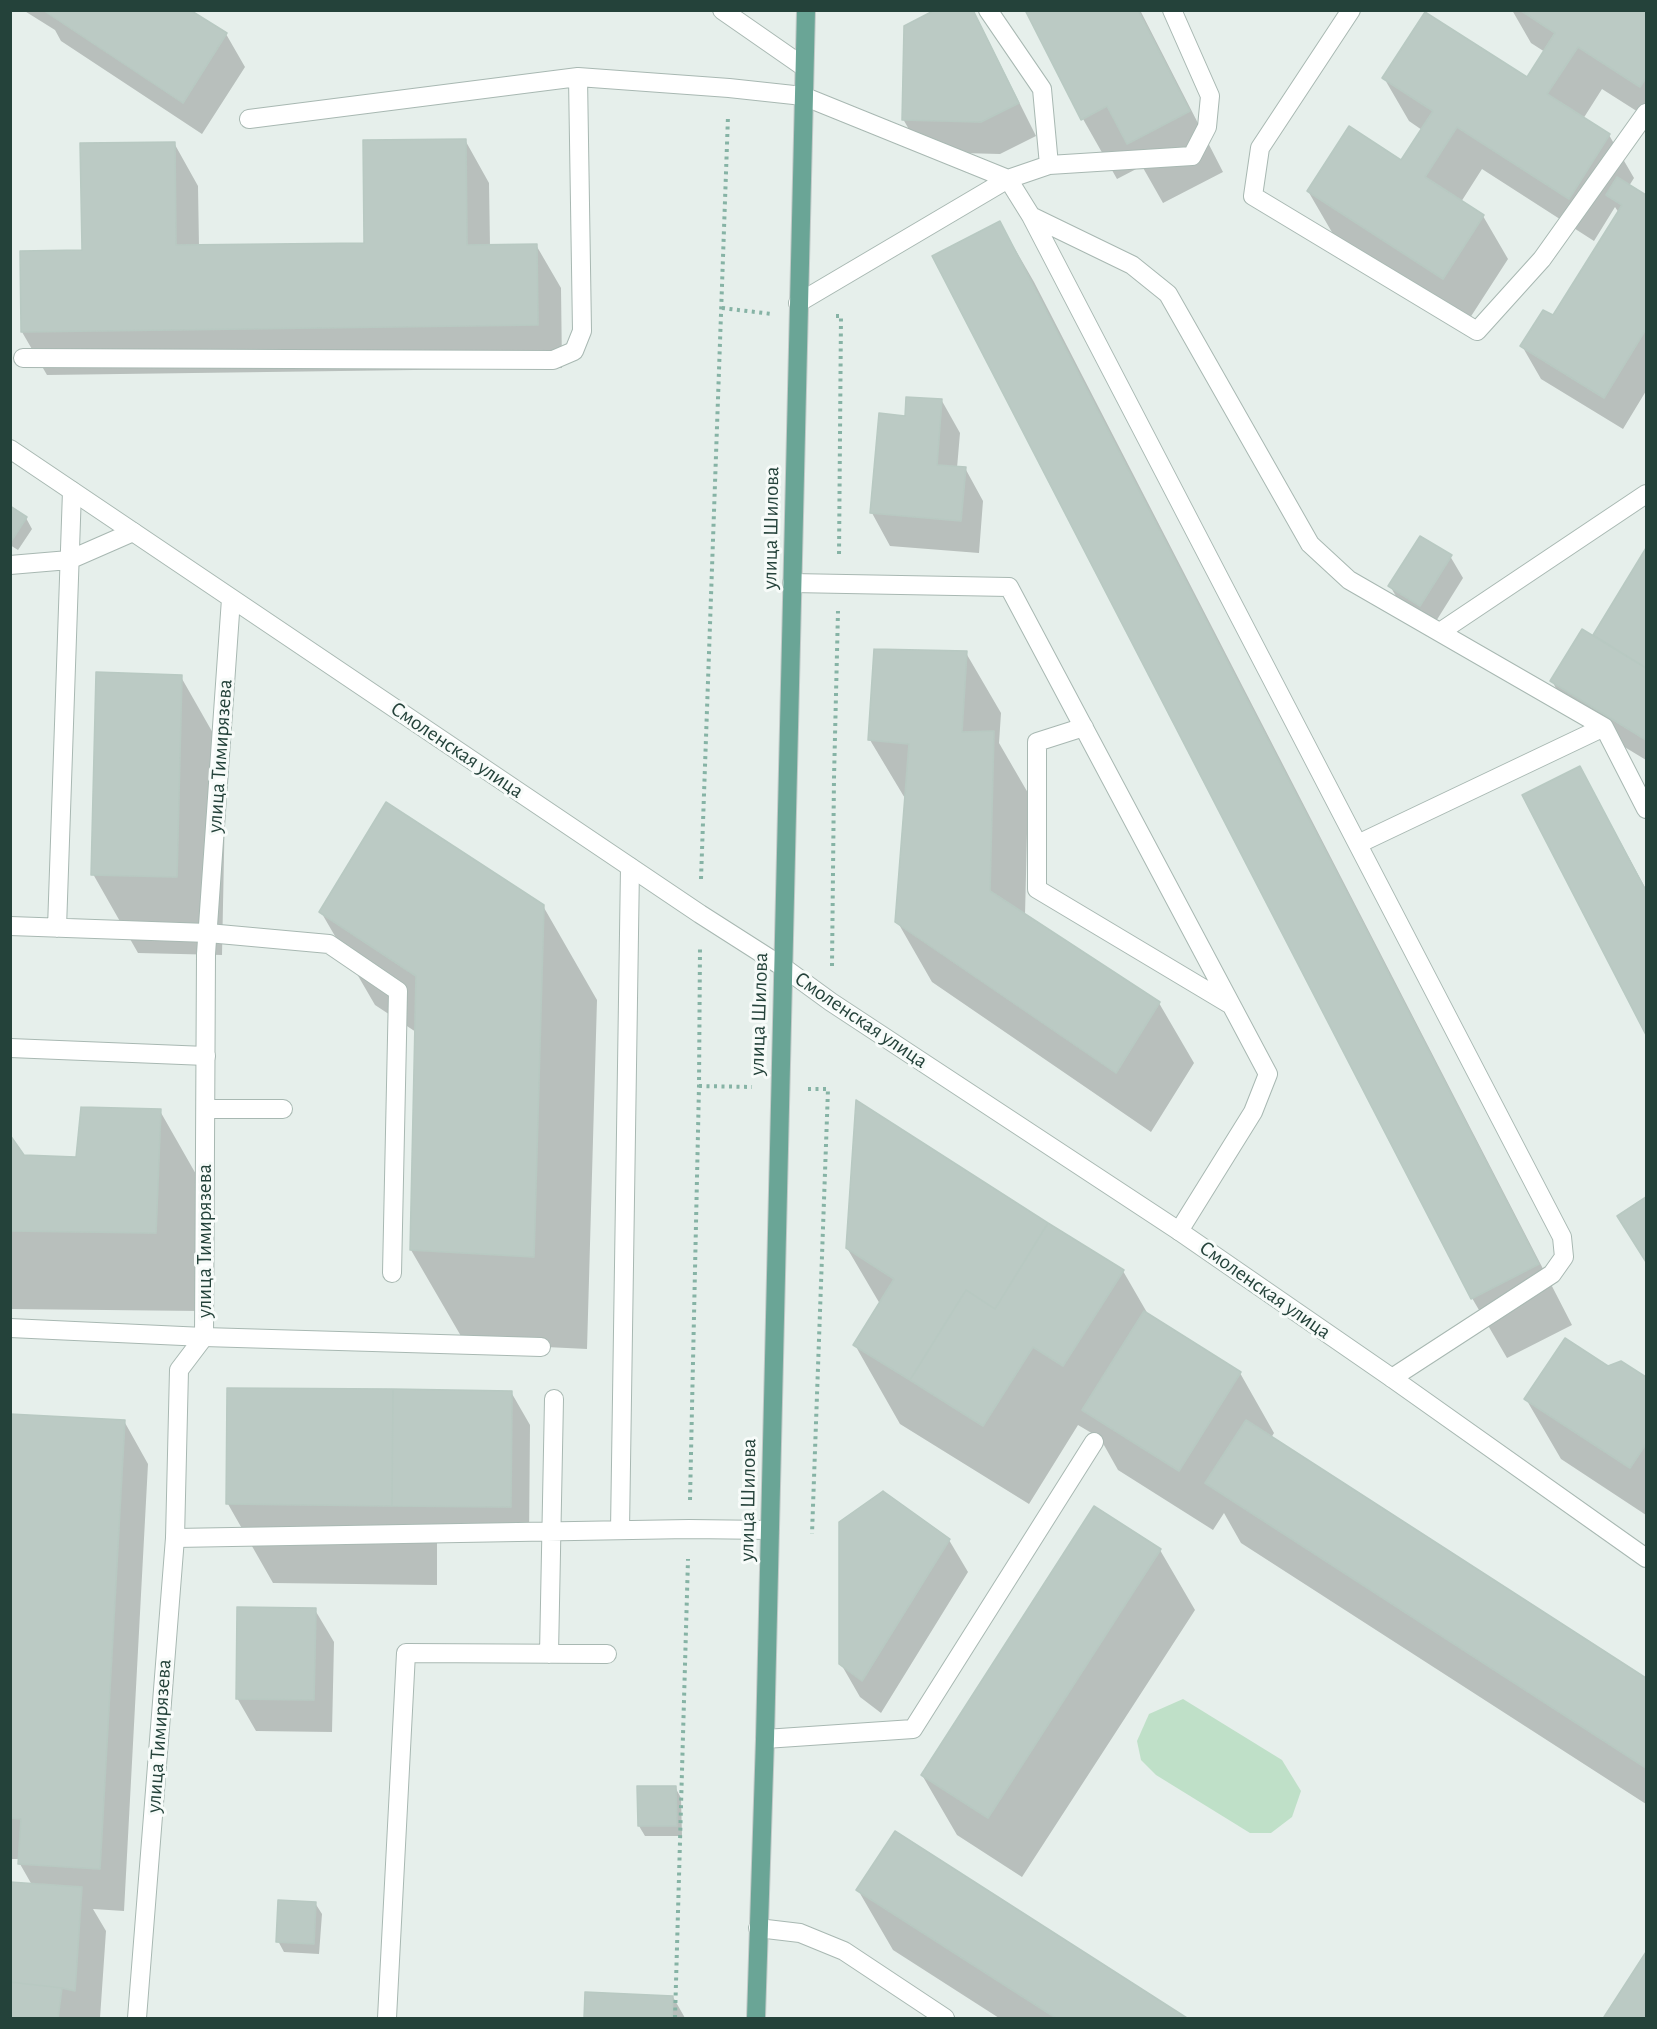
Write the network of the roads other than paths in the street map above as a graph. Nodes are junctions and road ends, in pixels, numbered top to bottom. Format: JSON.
{"nodes":[{"id":1,"x":722,"y":10,"type":"edge"},
{"id":2,"x":806,"y":10,"type":"edge"},
{"id":3,"x":988,"y":10,"type":"edge"},
{"id":4,"x":1172,"y":10,"type":"edge"},
{"id":5,"x":1351,"y":10,"type":"edge"},
{"id":6,"x":804,"y":67,"type":"junction"},
{"id":7,"x":578,"y":77,"type":"junction"},
{"id":8,"x":803,"y":96,"type":"junction"},
{"id":9,"x":1647,"y":113,"type":"edge"},
{"id":10,"x":249,"y":119,"type":"dead end"},
{"id":11,"x":1049,"y":165,"type":"junction"},
{"id":12,"x":1008,"y":179,"type":"junction"},
{"id":13,"x":1031,"y":216,"type":"junction"},
{"id":14,"x":798,"y":310,"type":"junction"},
{"id":15,"x":23,"y":358,"type":"dead end"},
{"id":16,"x":10,"y":449,"type":"edge"},
{"id":17,"x":72,"y":491,"type":"junction"},
{"id":18,"x":1647,"y":494,"type":"edge"},
{"id":19,"x":133,"y":532,"type":"junction"},
{"id":20,"x":69,"y":560,"type":"junction"},
{"id":21,"x":10,"y":565,"type":"edge"},
{"id":22,"x":792,"y":583,"type":"junction"},
{"id":23,"x":231,"y":598,"type":"junction"},
{"id":24,"x":1440,"y":632,"type":"junction"},
{"id":25,"x":1604,"y":727,"type":"junction"},
{"id":26,"x":1084,"y":728,"type":"junction"},
{"id":27,"x":1647,"y":809,"type":"edge"},
{"id":28,"x":1358,"y":844,"type":"junction"},
{"id":29,"x":630,"y":867,"type":"junction"},
{"id":30,"x":10,"y":926,"type":"edge"},
{"id":31,"x":57,"y":928,"type":"junction"},
{"id":32,"x":207,"y":933,"type":"junction"},
{"id":33,"x":783,"y":967,"type":"junction"},
{"id":34,"x":1232,"y":1006,"type":"junction"},
{"id":35,"x":10,"y":1048,"type":"edge"},
{"id":36,"x":206,"y":1056,"type":"junction"},
{"id":37,"x":206,"y":1109,"type":"junction"},
{"id":38,"x":283,"y":1109,"type":"dead end"},
{"id":39,"x":1179,"y":1231,"type":"junction"},
{"id":40,"x":392,"y":1273,"type":"dead end"},
{"id":41,"x":10,"y":1328,"type":"edge"},
{"id":42,"x":204,"y":1337,"type":"junction"},
{"id":43,"x":541,"y":1347,"type":"dead end"},
{"id":44,"x":1392,"y":1378,"type":"junction"},
{"id":45,"x":554,"y":1399,"type":"dead end"},
{"id":46,"x":1094,"y":1442,"type":"dead end"},
{"id":47,"x":620,"y":1530,"type":"junction"},
{"id":48,"x":770,"y":1530,"type":"junction"},
{"id":49,"x":553,"y":1532,"type":"junction"},
{"id":50,"x":175,"y":1538,"type":"junction"},
{"id":51,"x":1647,"y":1558,"type":"edge"},
{"id":52,"x":549,"y":1654,"type":"junction"},
{"id":53,"x":606,"y":1654,"type":"dead end"},
{"id":54,"x":765,"y":1738,"type":"junction"},
{"id":55,"x":758,"y":1928,"type":"junction"},
{"id":56,"x":137,"y":2019,"type":"edge"},
{"id":57,"x":387,"y":2019,"type":"edge"},
{"id":58,"x":756,"y":2019,"type":"edge"},
{"id":59,"x":945,"y":2019,"type":"edge"}],
"edges":[{"from":1,"to":6,"type":"street"},
{"from":2,"to":6,"type":"main road","name":"улица Шилова"},
{"from":3,"to":11,"type":"street"},
{"from":4,"to":11,"type":"street"},
{"from":5,"to":9,"type":"street"},
{"from":6,"to":8,"type":"main road","name":"улица Шилова"},
{"from":7,"to":8,"type":"street"},
{"from":7,"to":10,"type":"street"},
{"from":7,"to":15,"type":"street"},
{"from":8,"to":12,"type":"street"},
{"from":8,"to":14,"type":"main road","name":"улица Шилова"},
{"from":11,"to":12,"type":"street"},
{"from":12,"to":13,"type":"street"},
{"from":12,"to":14,"type":"street"},
{"from":13,"to":24,"type":"street"},
{"from":13,"to":28,"type":"street"},
{"from":14,"to":22,"type":"main road","name":"улица Шилова"},
{"from":16,"to":17,"type":"street","name":"Смоленская улица"},
{"from":17,"to":19,"type":"street","name":"Смоленская улица"},
{"from":17,"to":20,"type":"street"},
{"from":18,"to":24,"type":"street"},
{"from":19,"to":20,"type":"street"},
{"from":19,"to":23,"type":"street","name":"Смоленская улица"},
{"from":20,"to":21,"type":"street"},
{"from":20,"to":31,"type":"street"},
{"from":22,"to":26,"type":"street"},
{"from":22,"to":33,"type":"main road","name":"улица Шилова"},
{"from":23,"to":29,"type":"street","name":"Смоленская улица"},
{"from":23,"to":32,"type":"street","name":"улица Тимирязева"},
{"from":24,"to":25,"type":"street"},
{"from":25,"to":27,"type":"street"},
{"from":25,"to":28,"type":"street"},
{"from":26,"to":34,"type":"street"},
{"from":26,"to":34,"type":"street"},
{"from":28,"to":44,"type":"street"},
{"from":29,"to":33,"type":"street","name":"Смоленская улица"},
{"from":29,"to":47,"type":"street"},
{"from":30,"to":31,"type":"street"},
{"from":31,"to":32,"type":"street"},
{"from":32,"to":36,"type":"street","name":"улица Тимирязева"},
{"from":32,"to":40,"type":"street"},
{"from":33,"to":39,"type":"street","name":"Смоленская улица"},
{"from":33,"to":48,"type":"main road","name":"улица Шилова"},
{"from":34,"to":39,"type":"street"},
{"from":35,"to":36,"type":"street"},
{"from":36,"to":37,"type":"street","name":"улица Тимирязева"},
{"from":37,"to":38,"type":"street"},
{"from":37,"to":42,"type":"street","name":"улица Тимирязева"},
{"from":39,"to":44,"type":"street","name":"Смоленская улица"},
{"from":41,"to":42,"type":"street"},
{"from":42,"to":43,"type":"street"},
{"from":42,"to":50,"type":"street","name":"улица Тимирязева"},
{"from":44,"to":51,"type":"street","name":"Смоленская улица"},
{"from":45,"to":49,"type":"street"},
{"from":46,"to":54,"type":"street"},
{"from":47,"to":48,"type":"street"},
{"from":47,"to":49,"type":"street"},
{"from":48,"to":54,"type":"main road","name":"улица Шилова"},
{"from":49,"to":50,"type":"street"},
{"from":49,"to":52,"type":"street"},
{"from":50,"to":56,"type":"street","name":"улица Тимирязева"},
{"from":52,"to":53,"type":"street"},
{"from":52,"to":57,"type":"street"},
{"from":54,"to":55,"type":"main road","name":"улица Шилова"},
{"from":55,"to":58,"type":"main road","name":"улица Шилова"},
{"from":55,"to":59,"type":"street"}]}
